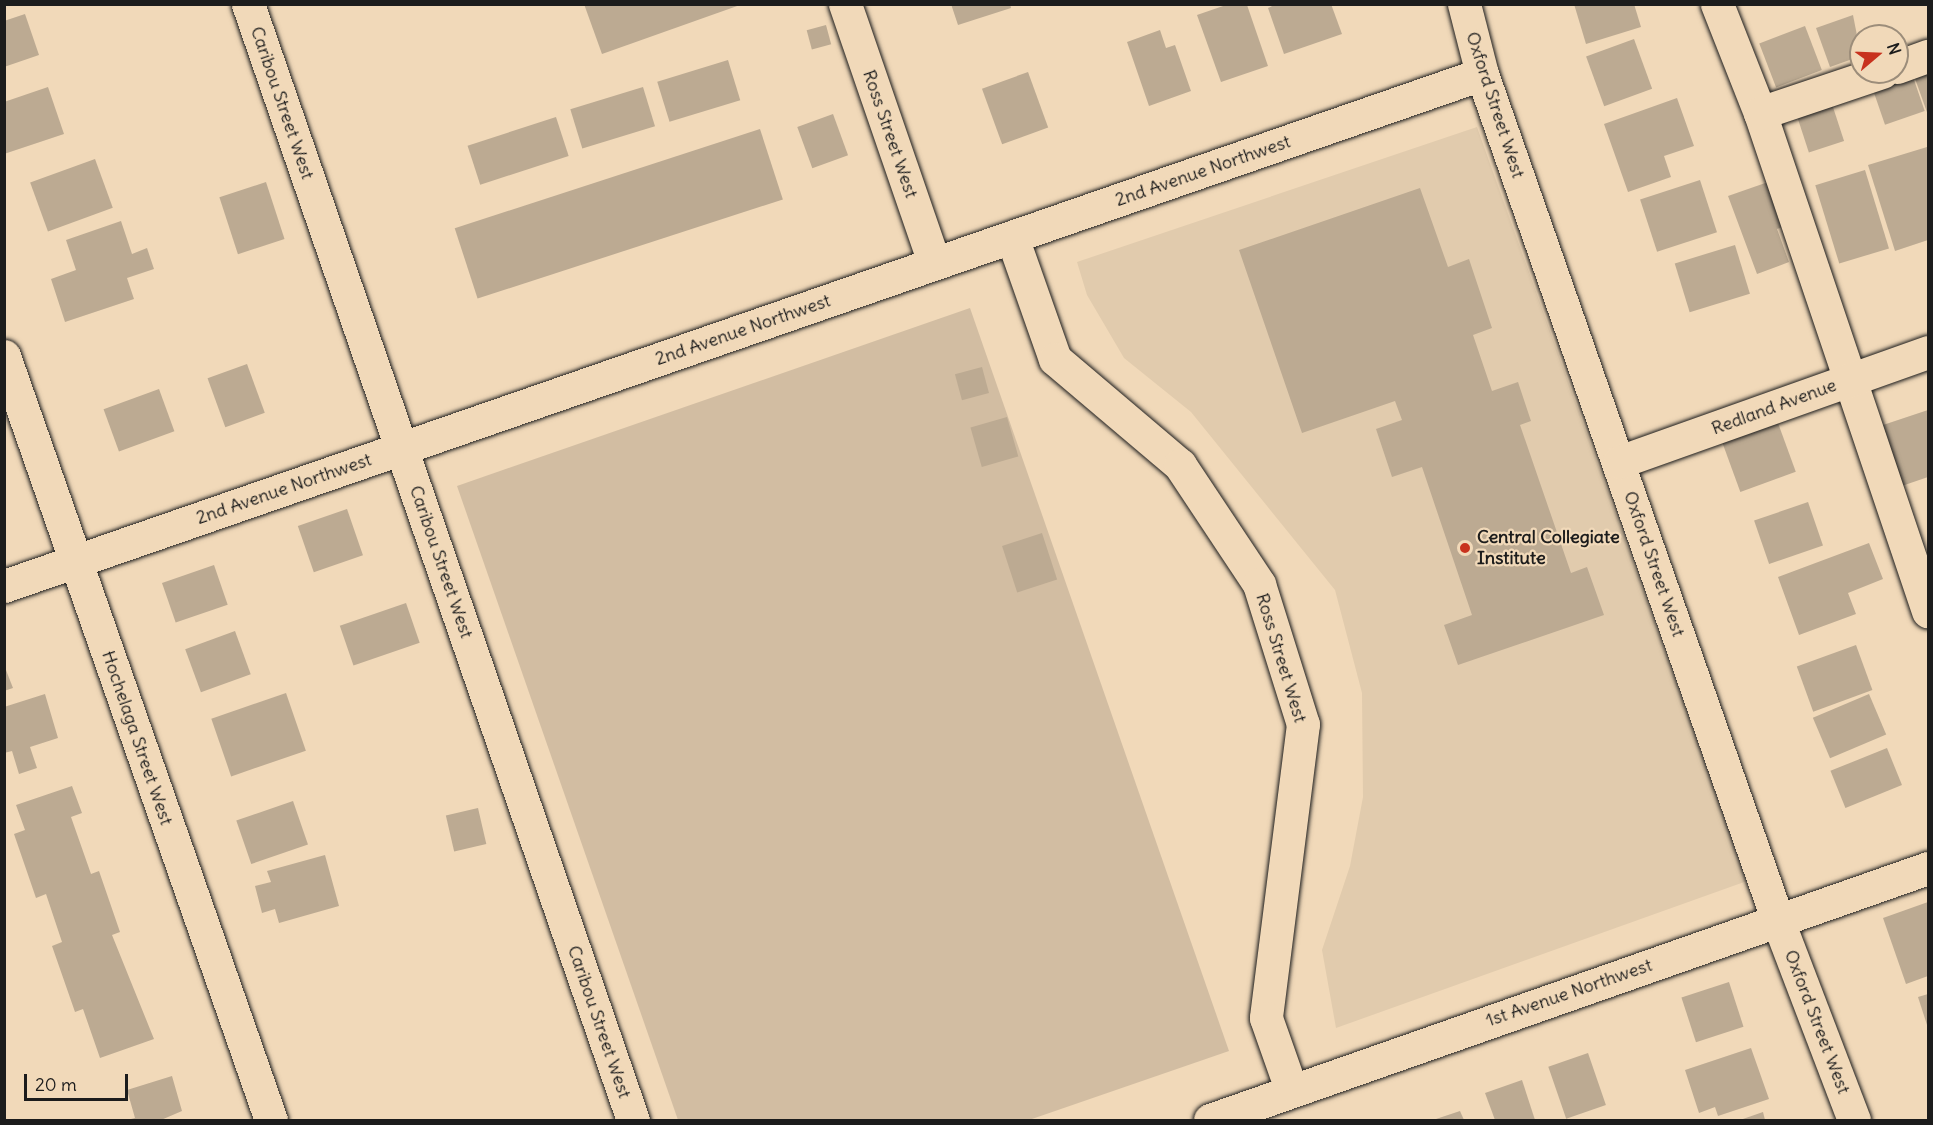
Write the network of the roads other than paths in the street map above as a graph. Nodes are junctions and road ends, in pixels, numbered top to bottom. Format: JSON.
{"nodes":[{"id":1,"x":248,"y":4,"type":"edge"},
{"id":2,"x":845,"y":4,"type":"edge"},
{"id":3,"x":1464,"y":4,"type":"edge"},
{"id":4,"x":1717,"y":4,"type":"edge"},
{"id":5,"x":1929,"y":56,"type":"edge"},
{"id":6,"x":1909,"y":63,"type":"edge"},
{"id":7,"x":1482,"y":74,"type":"junction"},
{"id":8,"x":1849,"y":83,"type":"edge"},
{"id":9,"x":1760,"y":113,"type":"junction"},
{"id":10,"x":1011,"y":237,"type":"junction"},
{"id":11,"x":934,"y":263,"type":"junction"},
{"id":12,"x":1929,"y":352,"type":"edge"},
{"id":13,"x":4,"y":356,"type":"edge"},
{"id":14,"x":1849,"y":380,"type":"junction"},
{"id":15,"x":401,"y":448,"type":"junction"},
{"id":16,"x":1619,"y":462,"type":"junction"},
{"id":17,"x":76,"y":561,"type":"junction"},
{"id":18,"x":4,"y":586,"type":"edge"},
{"id":19,"x":1926,"y":592,"type":"edge"},
{"id":20,"x":1929,"y":868,"type":"edge"},
{"id":21,"x":1778,"y":921,"type":"junction"},
{"id":22,"x":1291,"y":1089,"type":"junction"},
{"id":23,"x":1252,"y":1114,"type":"edge"},
{"id":24,"x":271,"y":1120,"type":"edge"},
{"id":25,"x":633,"y":1120,"type":"edge"},
{"id":26,"x":1210,"y":1120,"type":"edge"},
{"id":27,"x":1854,"y":1120,"type":"edge"}],
"edges":[{"from":1,"to":15,"type":"street","name":"Caribou Street West"},
{"from":2,"to":11,"type":"street","name":"Ross Street West"},
{"from":3,"to":7,"type":"street","name":"Oxford Street West"},
{"from":4,"to":9,"type":"street"},
{"from":5,"to":6,"type":"street"},
{"from":7,"to":10,"type":"street","name":"2nd Avenue Northwest"},
{"from":7,"to":16,"type":"street","name":"Oxford Street West"},
{"from":8,"to":9,"type":"street"},
{"from":9,"to":14,"type":"street"},
{"from":10,"to":11,"type":"street","name":"2nd Avenue Northwest"},
{"from":10,"to":22,"type":"street","name":"Ross Street West"},
{"from":11,"to":15,"type":"street","name":"2nd Avenue Northwest"},
{"from":12,"to":14,"type":"street","name":"Redland Avenue"},
{"from":13,"to":17,"type":"street","name":"Hochelaga Street West"},
{"from":14,"to":16,"type":"street","name":"Redland Avenue"},
{"from":14,"to":19,"type":"street"},
{"from":15,"to":17,"type":"street","name":"2nd Avenue Northwest"},
{"from":15,"to":25,"type":"street","name":"Caribou Street West"},
{"from":16,"to":21,"type":"street","name":"Oxford Street West"},
{"from":17,"to":18,"type":"street","name":"2nd Avenue Northwest"},
{"from":17,"to":24,"type":"street","name":"Hochelaga Street West"},
{"from":20,"to":21,"type":"street","name":"1st Avenue Northwest"},
{"from":21,"to":22,"type":"street","name":"1st Avenue Northwest"},
{"from":21,"to":27,"type":"street","name":"Oxford Street West"},
{"from":22,"to":23,"type":"street","name":"1st Avenue Northwest"},
{"from":23,"to":26,"type":"street","name":"1st Avenue Northwest"}]}
